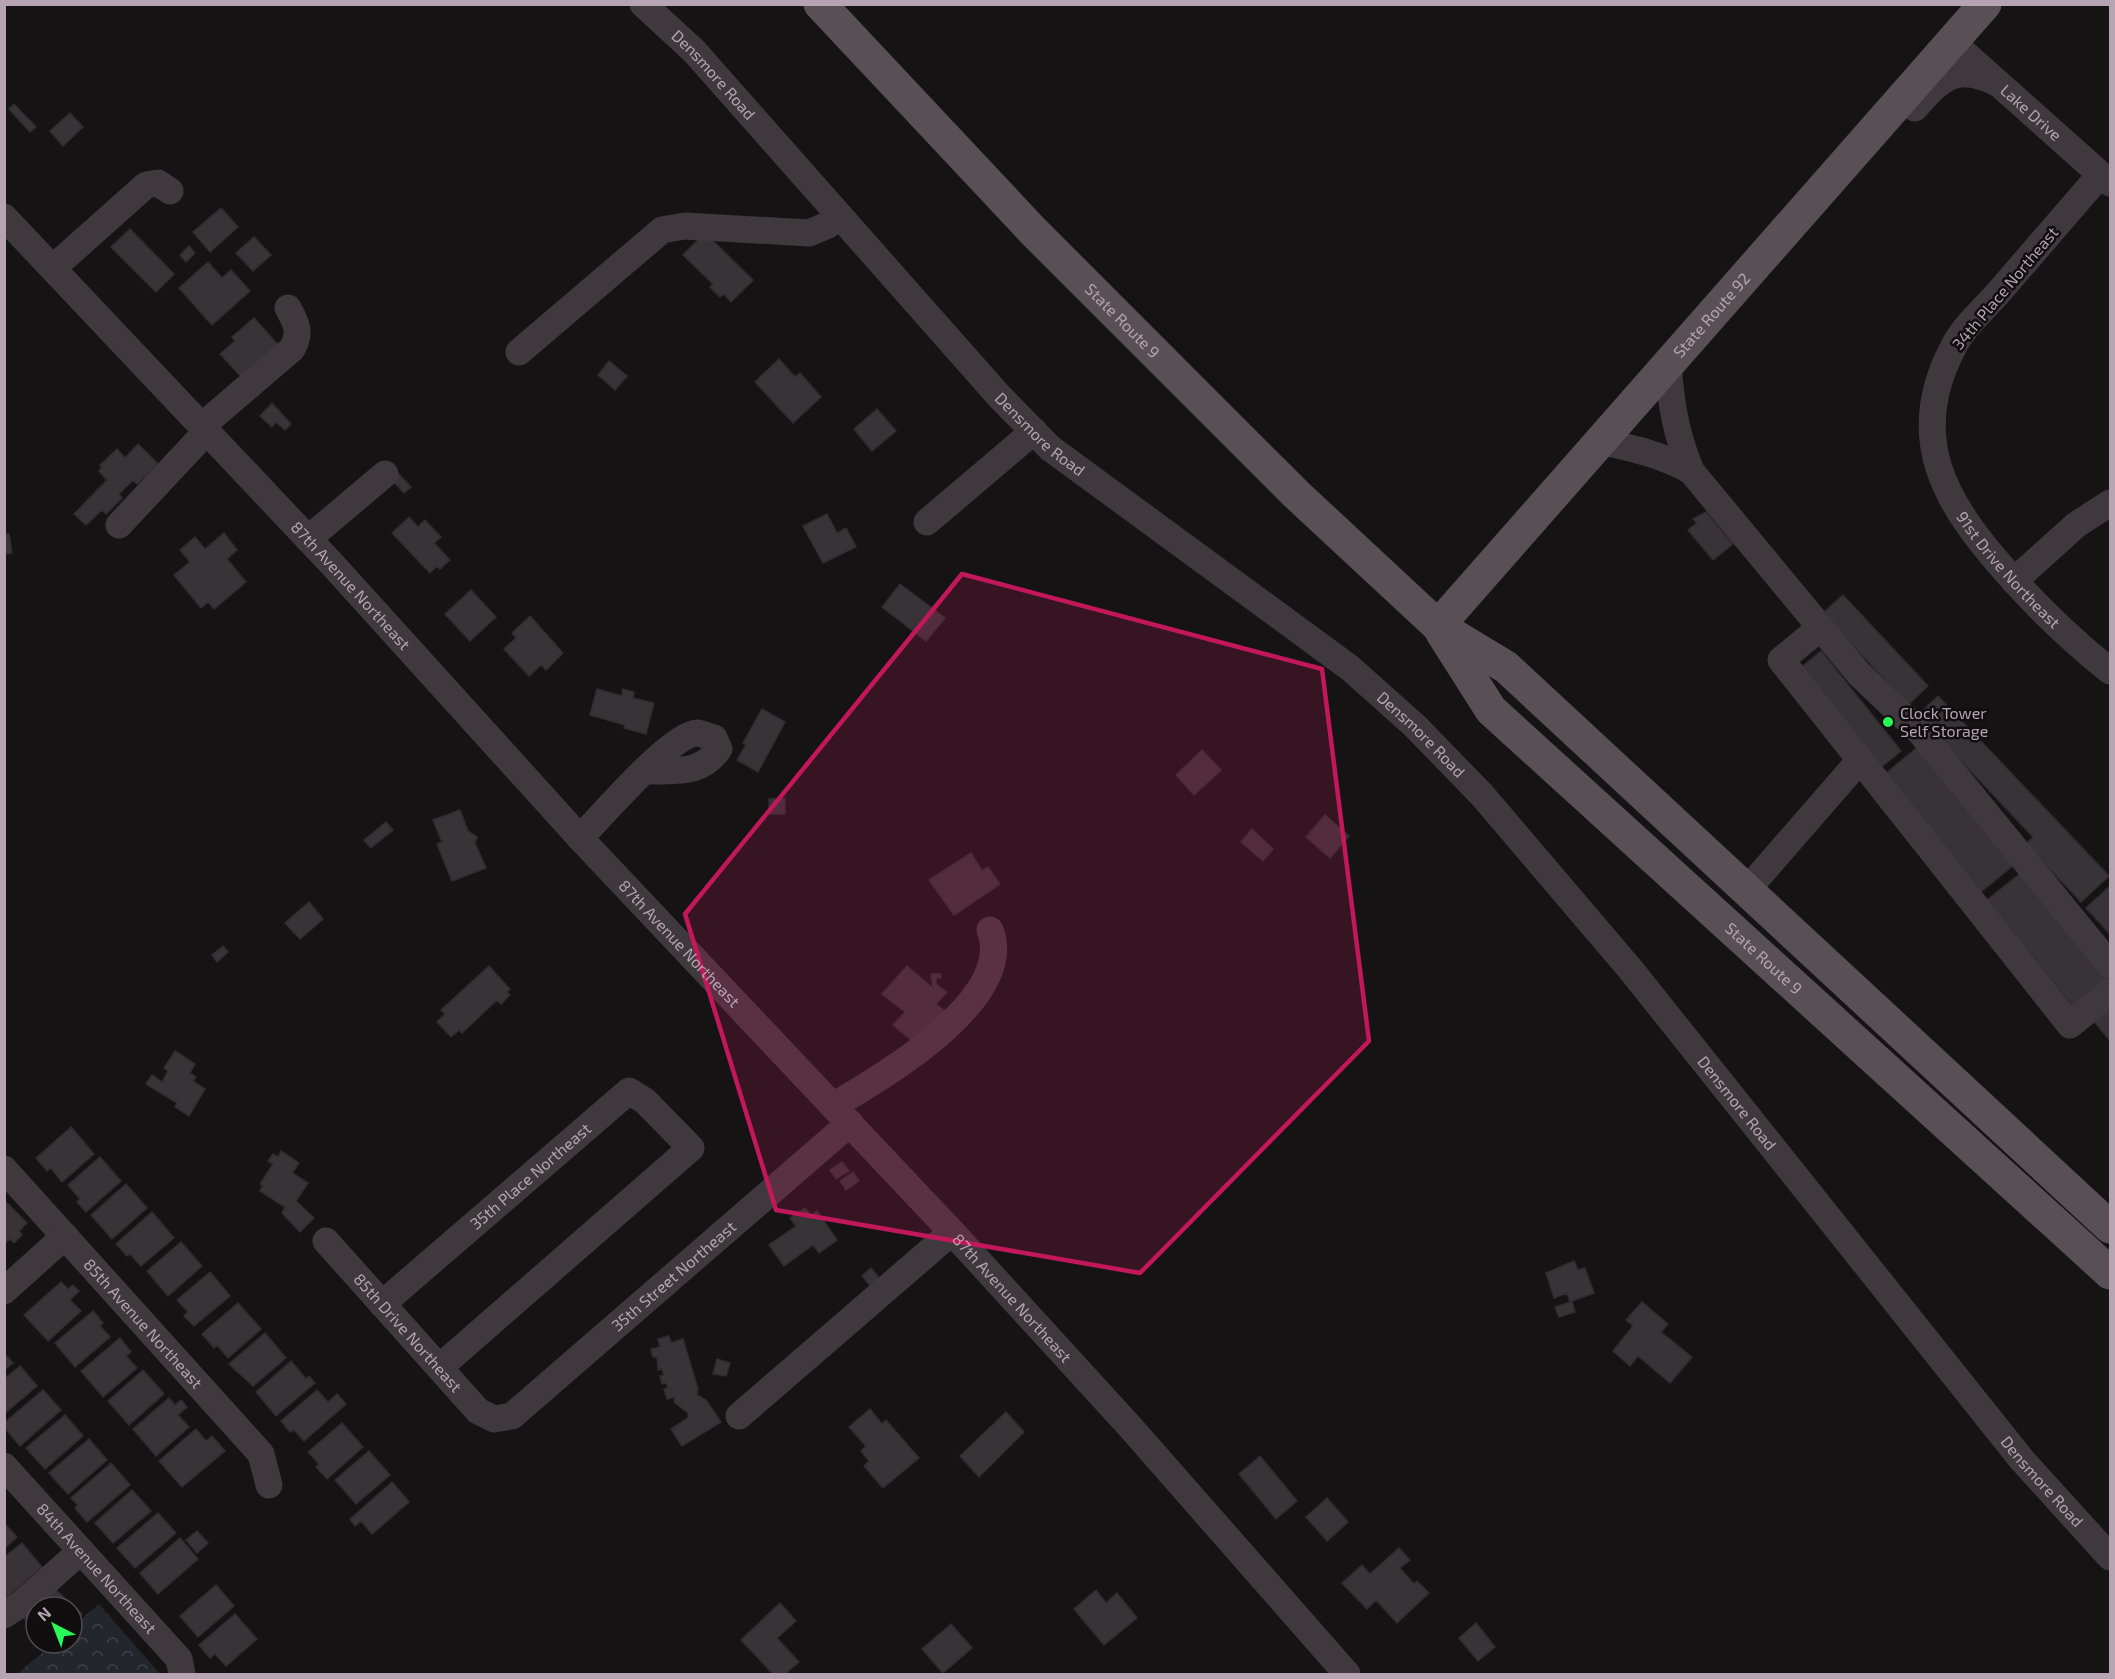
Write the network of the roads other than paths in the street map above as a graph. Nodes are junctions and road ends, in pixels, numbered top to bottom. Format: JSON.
{"nodes":[{"id":1,"x":643,"y":4,"type":"edge"},
{"id":2,"x":820,"y":4,"type":"edge"},
{"id":3,"x":1984,"y":4,"type":"edge"},
{"id":4,"x":1952,"y":42,"type":"junction"},
{"id":5,"x":1997,"y":83,"type":"junction"},
{"id":6,"x":2105,"y":179,"type":"edge"},
{"id":7,"x":170,"y":191,"type":"dead end"},
{"id":8,"x":1812,"y":201,"type":"junction"},
{"id":9,"x":840,"y":216,"type":"junction"},
{"id":10,"x":4,"y":217,"type":"edge"},
{"id":11,"x":53,"y":268,"type":"junction"},
{"id":12,"x":288,"y":308,"type":"dead end"},
{"id":13,"x":519,"y":352,"type":"dead end"},
{"id":14,"x":1668,"y":364,"type":"junction"},
{"id":15,"x":204,"y":429,"type":"junction"},
{"id":16,"x":1034,"y":431,"type":"junction"},
{"id":17,"x":1600,"y":441,"type":"junction"},
{"id":18,"x":1933,"y":449,"type":"joint"},
{"id":19,"x":1691,"y":471,"type":"junction"},
{"id":20,"x":386,"y":474,"type":"dead end"},
{"id":21,"x":2110,"y":503,"type":"edge"},
{"id":22,"x":927,"y":522,"type":"dead end"},
{"id":23,"x":119,"y":525,"type":"dead end"},
{"id":24,"x":308,"y":539,"type":"junction"},
{"id":25,"x":2014,"y":581,"type":"junction"},
{"id":26,"x":1438,"y":626,"type":"junction"},
{"id":27,"x":1821,"y":627,"type":"junction"},
{"id":28,"x":2110,"y":671,"type":"edge"},
{"id":29,"x":1860,"y":760,"type":"junction"},
{"id":30,"x":645,"y":771,"type":"dead end"},
{"id":31,"x":580,"y":838,"type":"junction"},
{"id":32,"x":1746,"y":891,"type":"junction"},
{"id":33,"x":990,"y":930,"type":"dead end"},
{"id":34,"x":2110,"y":965,"type":"edge"},
{"id":35,"x":2110,"y":992,"type":"edge"},
{"id":36,"x":841,"y":1114,"type":"junction"},
{"id":37,"x":4,"y":1169,"type":"edge"},
{"id":38,"x":2110,"y":1227,"type":"edge"},
{"id":39,"x":952,"y":1232,"type":"junction"},
{"id":40,"x":65,"y":1236,"type":"junction"},
{"id":41,"x":326,"y":1241,"type":"dead end"},
{"id":42,"x":2110,"y":1273,"type":"edge"},
{"id":43,"x":4,"y":1291,"type":"edge"},
{"id":44,"x":382,"y":1304,"type":"junction"},
{"id":45,"x":440,"y":1367,"type":"junction"},
{"id":46,"x":739,"y":1416,"type":"dead end"},
{"id":47,"x":494,"y":1419,"type":"joint"},
{"id":48,"x":4,"y":1466,"type":"edge"},
{"id":49,"x":269,"y":1485,"type":"dead end"},
{"id":50,"x":81,"y":1551,"type":"junction"},
{"id":51,"x":2110,"y":1557,"type":"edge"},
{"id":52,"x":4,"y":1615,"type":"edge"},
{"id":53,"x":182,"y":1674,"type":"edge"},
{"id":54,"x":1347,"y":1674,"type":"edge"}],
"edges":[{"from":1,"to":9,"type":"street","name":"Densmore Road"},
{"from":2,"to":26,"type":"main road","name":"State Route 9"},
{"from":3,"to":4,"type":"main road","name":"State Route 92"},
{"from":4,"to":5,"type":"street","name":"Lake Drive"},
{"from":4,"to":8,"type":"main road","name":"State Route 92"},
{"from":5,"to":6,"type":"street","name":"Lake Drive"},
{"from":5,"to":8,"type":"street"},
{"from":6,"to":18,"type":"street","name":"34th Place Northeast"},
{"from":7,"to":11,"type":"street"},
{"from":8,"to":14,"type":"main road","name":"State Route 92"},
{"from":9,"to":13,"type":"street"},
{"from":9,"to":16,"type":"street","name":"Densmore Road"},
{"from":10,"to":11,"type":"street","name":"87th Avenue Northeast"},
{"from":11,"to":15,"type":"street","name":"87th Avenue Northeast"},
{"from":12,"to":15,"type":"street"},
{"from":14,"to":17,"type":"main road","name":"State Route 92"},
{"from":14,"to":19,"type":"street"},
{"from":15,"to":23,"type":"street"},
{"from":15,"to":24,"type":"street","name":"87th Avenue Northeast"},
{"from":16,"to":22,"type":"street"},
{"from":16,"to":51,"type":"street","name":"Densmore Road"},
{"from":17,"to":19,"type":"street"},
{"from":17,"to":26,"type":"main road","name":"State Route 92"},
{"from":18,"to":25,"type":"street","name":"91st Drive Northeast"},
{"from":19,"to":27,"type":"street"},
{"from":20,"to":24,"type":"street"},
{"from":21,"to":25,"type":"street"},
{"from":24,"to":31,"type":"street","name":"87th Avenue Northeast"},
{"from":25,"to":28,"type":"street","name":"91st Drive Northeast"},
{"from":26,"to":32,"type":"main road","name":"State Route 9"},
{"from":26,"to":42,"type":"main road","name":"State Route 9"},
{"from":27,"to":29,"type":"street"},
{"from":27,"to":34,"type":"street"},
{"from":29,"to":32,"type":"street"},
{"from":29,"to":35,"type":"street"},
{"from":30,"to":31,"type":"street"},
{"from":31,"to":36,"type":"street","name":"87th Avenue Northeast"},
{"from":32,"to":38,"type":"main road","name":"State Route 9"},
{"from":33,"to":36,"type":"street","name":"35th Street Northeast"},
{"from":36,"to":39,"type":"street","name":"87th Avenue Northeast"},
{"from":36,"to":47,"type":"street","name":"35th Street Northeast"},
{"from":37,"to":40,"type":"street","name":"85th Avenue Northeast"},
{"from":39,"to":46,"type":"street"},
{"from":39,"to":54,"type":"street","name":"87th Avenue Northeast"},
{"from":40,"to":43,"type":"street"},
{"from":40,"to":49,"type":"street","name":"85th Avenue Northeast"},
{"from":41,"to":44,"type":"street","name":"85th Drive Northeast"},
{"from":44,"to":45,"type":"street","name":"85th Drive Northeast"},
{"from":44,"to":45,"type":"street","name":"35th Place Northeast"},
{"from":45,"to":47,"type":"street","name":"85th Drive Northeast"},
{"from":48,"to":50,"type":"street","name":"84th Avenue Northeast"},
{"from":50,"to":52,"type":"street"},
{"from":50,"to":53,"type":"street","name":"84th Avenue Northeast"}]}
